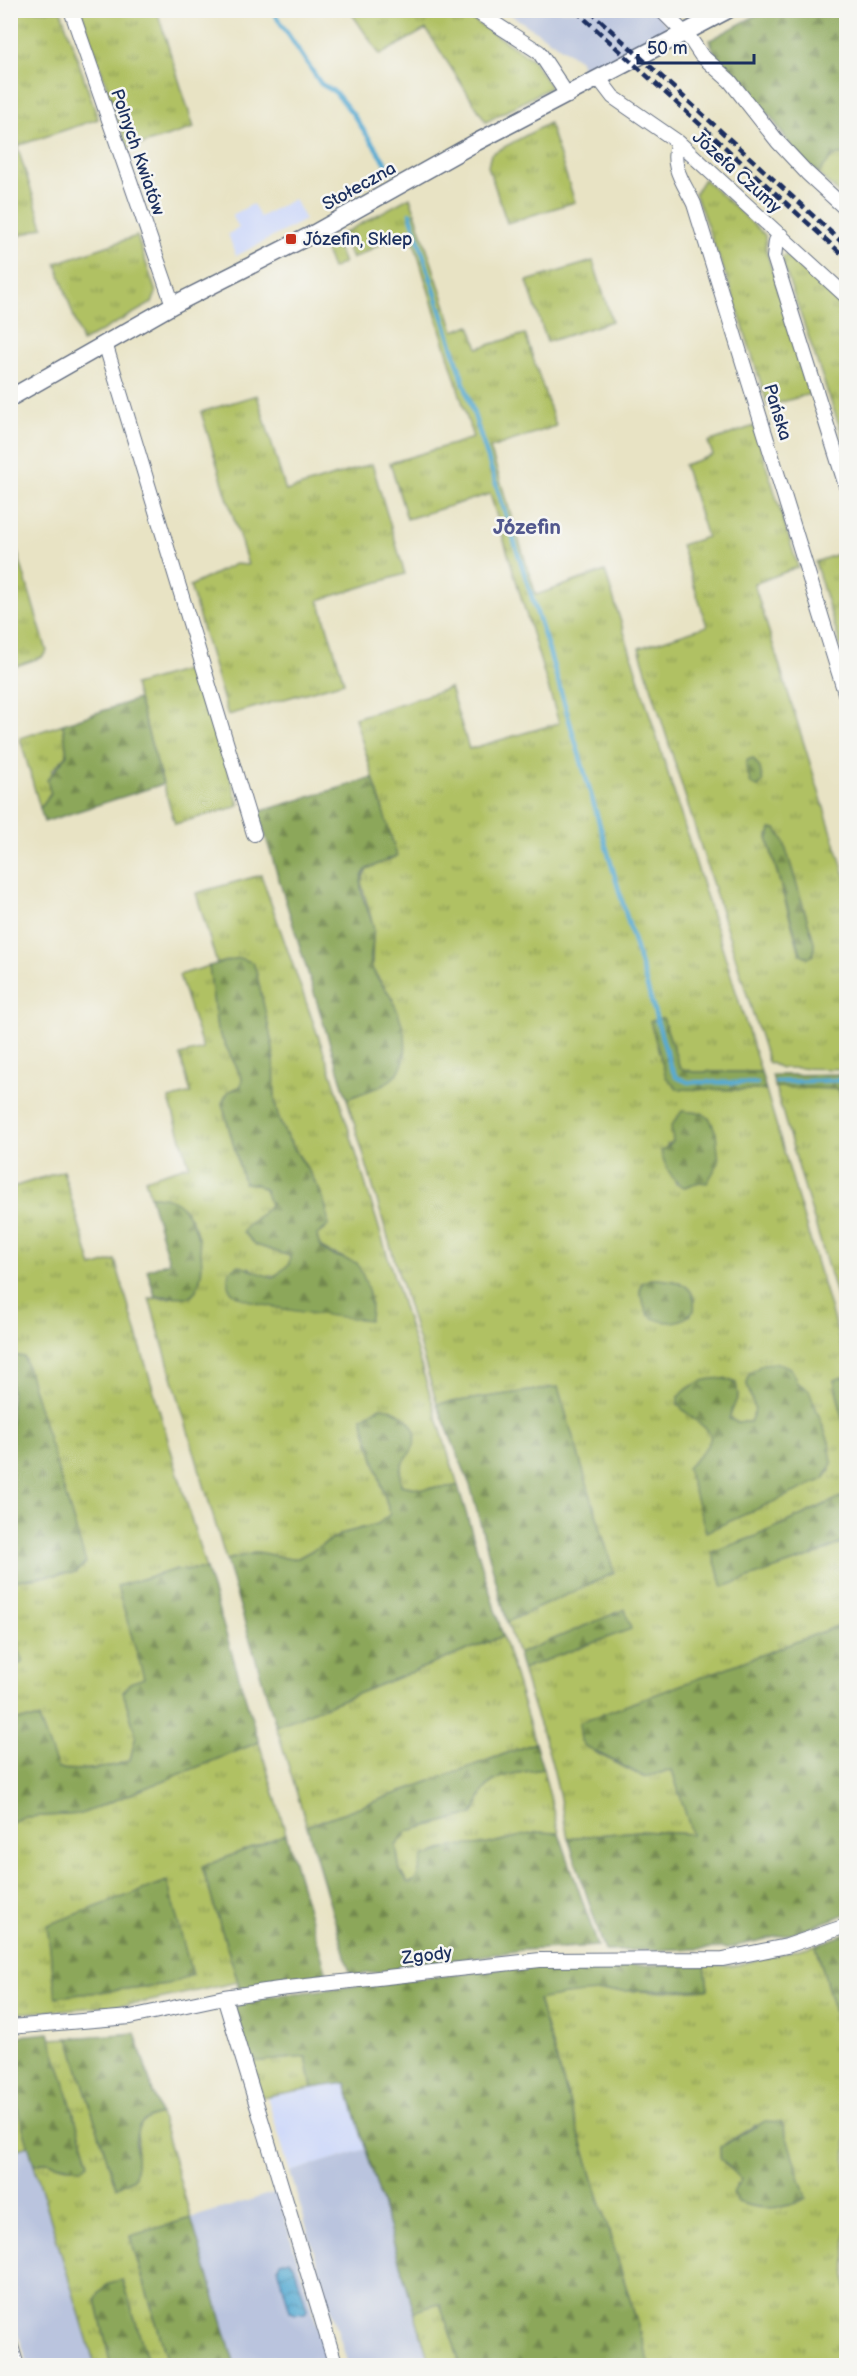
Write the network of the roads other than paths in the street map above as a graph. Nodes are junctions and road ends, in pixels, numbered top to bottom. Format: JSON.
{"nodes":[{"id":1,"x":72,"y":10,"type":"edge"},
{"id":2,"x":474,"y":10,"type":"edge"},
{"id":3,"x":661,"y":10,"type":"edge"},
{"id":4,"x":728,"y":10,"type":"edge"},
{"id":5,"x":684,"y":34,"type":"junction"},
{"id":6,"x":600,"y":80,"type":"junction"},
{"id":7,"x":568,"y":96,"type":"junction"},
{"id":8,"x":678,"y":142,"type":"junction"},
{"id":9,"x":846,"y":209,"type":"edge"},
{"id":10,"x":781,"y":235,"type":"junction"},
{"id":11,"x":846,"y":296,"type":"edge"},
{"id":12,"x":172,"y":305,"type":"junction"},
{"id":13,"x":105,"y":343,"type":"junction"},
{"id":14,"x":10,"y":398,"type":"edge"},
{"id":15,"x":846,"y":486,"type":"edge"},
{"id":16,"x":846,"y":696,"type":"edge"},
{"id":17,"x":254,"y":834,"type":"dead end"},
{"id":18,"x":846,"y":1926,"type":"edge"},
{"id":19,"x":224,"y":1997,"type":"junction"},
{"id":20,"x":10,"y":2027,"type":"edge"},
{"id":21,"x":10,"y":2343,"type":"edge"},
{"id":22,"x":17,"y":2366,"type":"edge"},
{"id":23,"x":336,"y":2366,"type":"edge"}],
"edges":[{"from":1,"to":12,"type":"street","name":"Polnych Kwiatów"},
{"from":2,"to":7,"type":"street"},
{"from":3,"to":5,"type":"street"},
{"from":4,"to":5,"type":"street","name":"Stołeczna"},
{"from":5,"to":6,"type":"street","name":"Stołeczna"},
{"from":5,"to":9,"type":"street"},
{"from":6,"to":7,"type":"street","name":"Stołeczna"},
{"from":6,"to":8,"type":"street","name":"Józefa Czumy"},
{"from":7,"to":12,"type":"street","name":"Stołeczna"},
{"from":8,"to":10,"type":"street","name":"Józefa Czumy"},
{"from":8,"to":16,"type":"street","name":"Pańska"},
{"from":10,"to":11,"type":"street","name":"Józefa Czumy"},
{"from":10,"to":15,"type":"street"},
{"from":12,"to":13,"type":"street","name":"Stołeczna"},
{"from":13,"to":14,"type":"street","name":"Stołeczna"},
{"from":13,"to":17,"type":"street"},
{"from":18,"to":19,"type":"street","name":"Zgody"},
{"from":19,"to":20,"type":"street","name":"Zgody"},
{"from":19,"to":23,"type":"street"},
{"from":21,"to":22,"type":"street"}]}
